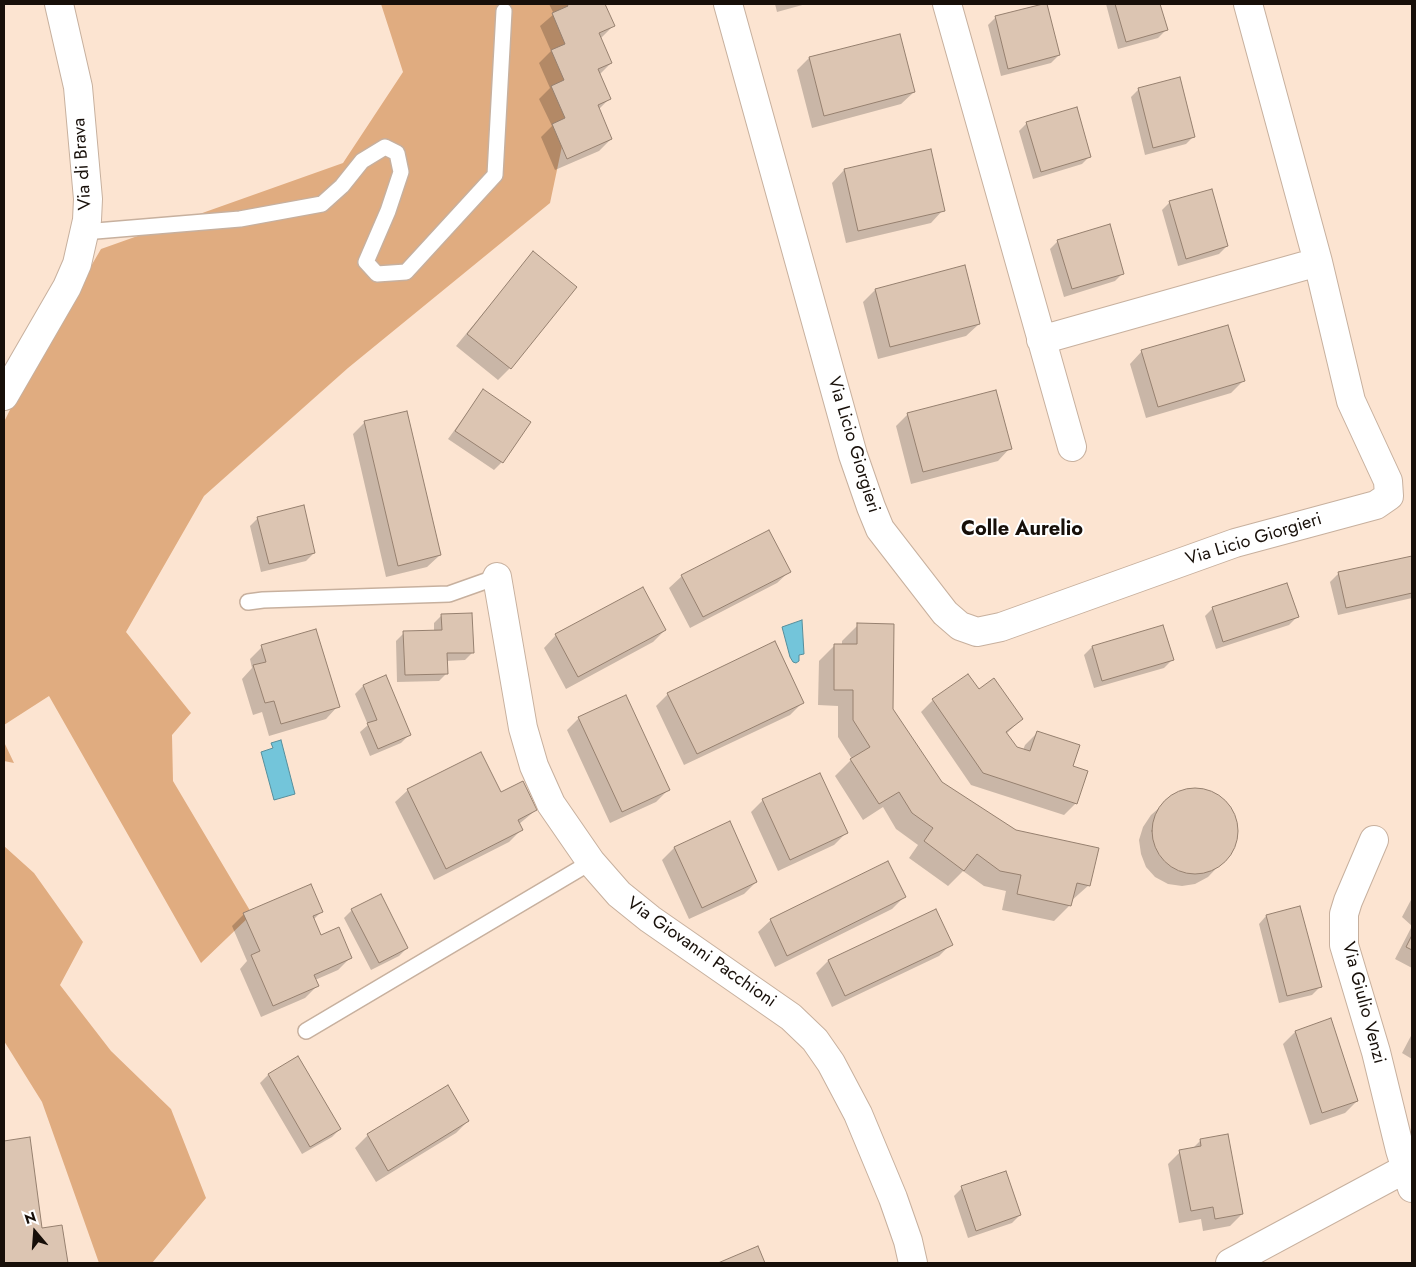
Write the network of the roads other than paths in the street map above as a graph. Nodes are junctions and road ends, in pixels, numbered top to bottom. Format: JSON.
{"nodes":[{"id":1,"x":59,"y":4,"type":"edge"},
{"id":2,"x":728,"y":4,"type":"edge"},
{"id":3,"x":947,"y":4,"type":"edge"},
{"id":4,"x":1248,"y":4,"type":"edge"},
{"id":5,"x":504,"y":11,"type":"dead end"},
{"id":6,"x":84,"y":232,"type":"junction"},
{"id":7,"x":1318,"y":262,"type":"junction"},
{"id":8,"x":1041,"y":340,"type":"junction"},
{"id":9,"x":4,"y":396,"type":"edge"},
{"id":10,"x":1072,"y":447,"type":"dead end"},
{"id":11,"x":496,"y":577,"type":"joint"},
{"id":12,"x":248,"y":602,"type":"dead end"},
{"id":13,"x":1374,"y":840,"type":"dead end"},
{"id":14,"x":591,"y":862,"type":"junction"},
{"id":15,"x":306,"y":1031,"type":"dead end"},
{"id":16,"x":1409,"y":1179,"type":"edge"},
{"id":17,"x":913,"y":1263,"type":"edge"},
{"id":18,"x":1230,"y":1263,"type":"edge"}],
"edges":[{"from":1,"to":6,"type":"street","name":"Via di Brava"},
{"from":2,"to":7,"type":"street","name":"Via Licio Giorgieri"},
{"from":3,"to":8,"type":"street"},
{"from":4,"to":7,"type":"street"},
{"from":5,"to":6,"type":"lane"},
{"from":6,"to":9,"type":"street","name":"Via di Brava"},
{"from":7,"to":8,"type":"street"},
{"from":8,"to":10,"type":"street"},
{"from":11,"to":12,"type":"lane"},
{"from":11,"to":14,"type":"street","name":"Via Giovanni Pacchioni"},
{"from":13,"to":16,"type":"street","name":"Via Giulio Venzi"},
{"from":14,"to":15,"type":"lane"},
{"from":14,"to":17,"type":"street","name":"Via Giovanni Pacchioni"},
{"from":16,"to":18,"type":"street"}]}
